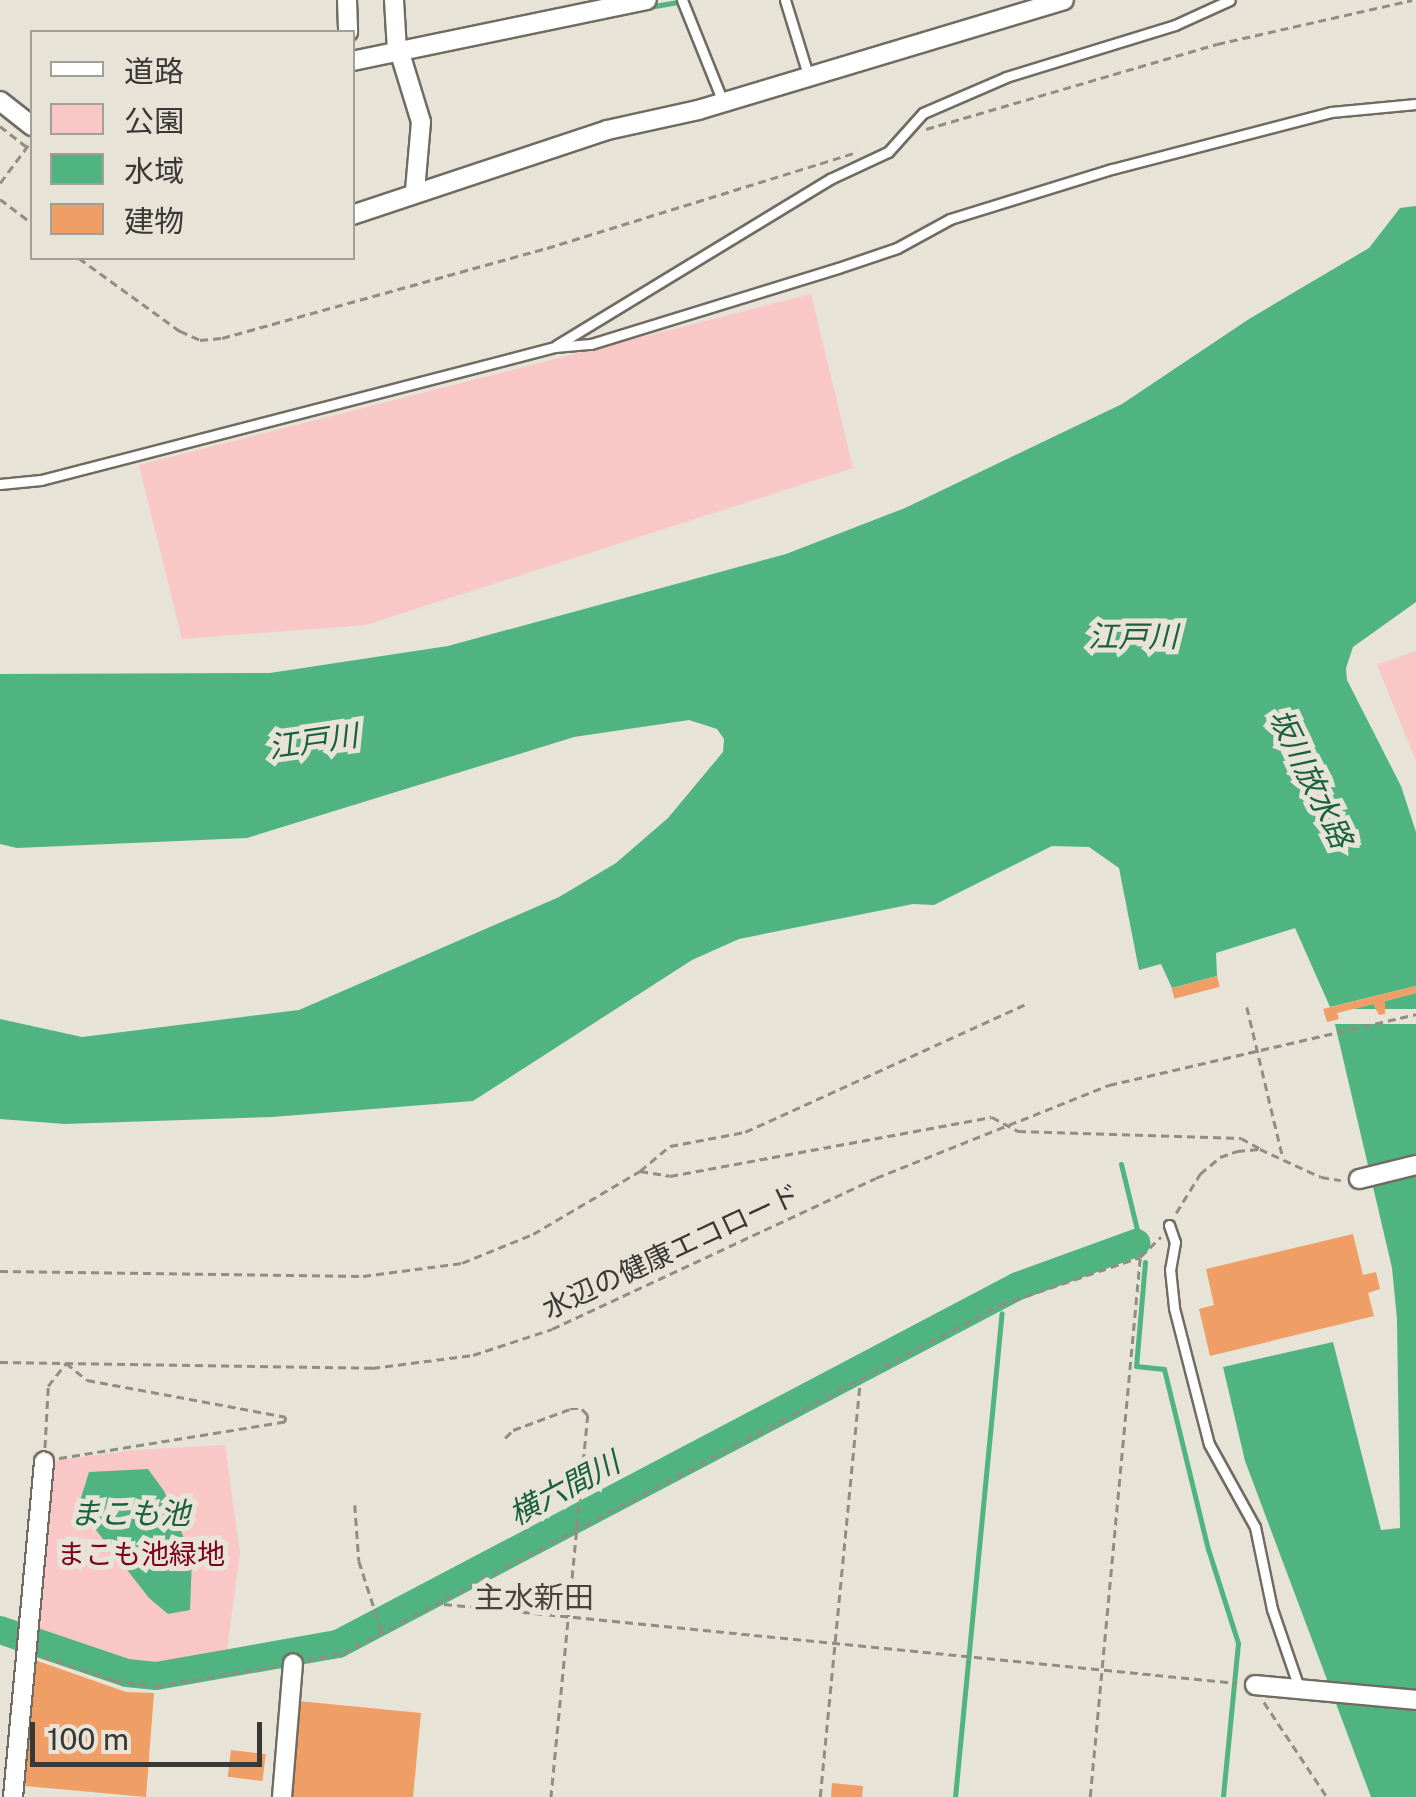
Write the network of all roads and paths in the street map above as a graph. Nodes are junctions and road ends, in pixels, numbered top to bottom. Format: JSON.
{"nodes":[{"id":1,"x":347,"y":0,"type":"edge"},
{"id":2,"x":394,"y":0,"type":"edge"},
{"id":3,"x":647,"y":0,"type":"edge"},
{"id":4,"x":682,"y":0,"type":"edge"},
{"id":5,"x":784,"y":0,"type":"edge"},
{"id":6,"x":1064,"y":0,"type":"edge"},
{"id":7,"x":1230,"y":0,"type":"edge"},
{"id":8,"x":1412,"y":0,"type":"edge"},
{"id":9,"x":559,"y":9,"type":"edge"},
{"id":10,"x":348,"y":30,"type":"edge"},
{"id":11,"x":398,"y":50,"type":"junction"},
{"id":12,"x":355,"y":61,"type":"edge"},
{"id":13,"x":809,"y":78,"type":"junction"},
{"id":14,"x":0,"y":101,"type":"edge"},
{"id":15,"x":723,"y":102,"type":"junction"},
{"id":16,"x":1416,"y":104,"type":"edge"},
{"id":17,"x":0,"y":126,"type":"edge"},
{"id":18,"x":903,"y":136,"type":"junction"},
{"id":19,"x":29,"y":138,"type":"edge"},
{"id":20,"x":860,"y":150,"type":"dead end"},
{"id":21,"x":0,"y":183,"type":"edge"},
{"id":22,"x":415,"y":191,"type":"junction"},
{"id":23,"x":0,"y":199,"type":"edge"},
{"id":24,"x":355,"y":214,"type":"edge"},
{"id":25,"x":30,"y":222,"type":"edge"},
{"id":26,"x":82,"y":260,"type":"edge"},
{"id":27,"x":555,"y":347,"type":"junction"},
{"id":28,"x":0,"y":484,"type":"edge"},
{"id":29,"x":1024,"y":1006,"type":"dead end"},
{"id":30,"x":1247,"y":1007,"type":"dead end"},
{"id":31,"x":1416,"y":1014,"type":"edge"},
{"id":32,"x":1257,"y":1048,"type":"junction"},
{"id":33,"x":1005,"y":1124,"type":"junction"},
{"id":34,"x":1260,"y":1149,"type":"junction"},
{"id":35,"x":1282,"y":1155,"type":"junction"},
{"id":36,"x":1416,"y":1165,"type":"edge"},
{"id":37,"x":640,"y":1171,"type":"junction"},
{"id":38,"x":1358,"y":1179,"type":"joint"},
{"id":39,"x":1170,"y":1224,"type":"junction"},
{"id":40,"x":1140,"y":1257,"type":"junction"},
{"id":41,"x":0,"y":1271,"type":"edge"},
{"id":42,"x":0,"y":1362,"type":"edge"},
{"id":43,"x":66,"y":1363,"type":"junction"},
{"id":44,"x":860,"y":1380,"type":"junction"},
{"id":45,"x":505,"y":1438,"type":"dead end"},
{"id":46,"x":44,"y":1462,"type":"junction"},
{"id":47,"x":355,"y":1505,"type":"dead end"},
{"id":48,"x":577,"y":1529,"type":"junction"},
{"id":49,"x":443,"y":1601,"type":"junction"},
{"id":50,"x":569,"y":1617,"type":"junction"},
{"id":51,"x":382,"y":1633,"type":"junction"},
{"id":52,"x":835,"y":1642,"type":"junction"},
{"id":53,"x":28,"y":1645,"type":"junction"},
{"id":54,"x":293,"y":1662,"type":"junction"},
{"id":55,"x":1100,"y":1668,"type":"junction"},
{"id":56,"x":1255,"y":1684,"type":"junction"},
{"id":57,"x":1303,"y":1689,"type":"junction"},
{"id":58,"x":1416,"y":1700,"type":"edge"},
{"id":59,"x":13,"y":1797,"type":"edge"},
{"id":60,"x":282,"y":1797,"type":"edge"},
{"id":61,"x":550,"y":1797,"type":"edge"},
{"id":62,"x":820,"y":1797,"type":"edge"},
{"id":63,"x":1090,"y":1797,"type":"edge"},
{"id":64,"x":1327,"y":1797,"type":"edge"}],
"edges":[{"from":1,"to":10,"type":"street"},
{"from":2,"to":11,"type":"street"},
{"from":3,"to":9,"type":"street"},
{"from":4,"to":15,"type":"lane"},
{"from":5,"to":13,"type":"lane"},
{"from":6,"to":13,"type":"street"},
{"from":7,"to":18,"type":"lane"},
{"from":8,"to":18,"type":"path"},
{"from":9,"to":11,"type":"street"},
{"from":11,"to":12,"type":"street"},
{"from":11,"to":22,"type":"street"},
{"from":13,"to":15,"type":"street"},
{"from":14,"to":19,"type":"street"},
{"from":15,"to":22,"type":"street"},
{"from":16,"to":27,"type":"lane"},
{"from":17,"to":19,"type":"path"},
{"from":18,"to":27,"type":"lane"},
{"from":19,"to":21,"type":"path"},
{"from":20,"to":26,"type":"path"},
{"from":22,"to":24,"type":"street"},
{"from":23,"to":25,"type":"path"},
{"from":27,"to":28,"type":"lane"},
{"from":29,"to":37,"type":"path"},
{"from":30,"to":32,"type":"path"},
{"from":31,"to":32,"type":"path","name":"水辺の健康エコロード"},
{"from":32,"to":33,"type":"path","name":"水辺の健康エコロード"},
{"from":32,"to":35,"type":"path"},
{"from":33,"to":34,"type":"path"},
{"from":33,"to":37,"type":"path"},
{"from":33,"to":43,"type":"path","name":"水辺の健康エコロード"},
{"from":34,"to":35,"type":"path"},
{"from":34,"to":39,"type":"path"},
{"from":35,"to":38,"type":"path"},
{"from":36,"to":38,"type":"street"},
{"from":37,"to":41,"type":"path"},
{"from":39,"to":40,"type":"path"},
{"from":39,"to":57,"type":"lane"},
{"from":40,"to":44,"type":"path"},
{"from":40,"to":55,"type":"path"},
{"from":42,"to":43,"type":"path","name":"水辺の健康エコロード"},
{"from":43,"to":46,"type":"path"},
{"from":43,"to":46,"type":"path"},
{"from":44,"to":48,"type":"path"},
{"from":44,"to":52,"type":"path"},
{"from":45,"to":48,"type":"path"},
{"from":46,"to":53,"type":"street"},
{"from":47,"to":51,"type":"path"},
{"from":48,"to":49,"type":"path"},
{"from":48,"to":50,"type":"path"},
{"from":49,"to":50,"type":"path"},
{"from":49,"to":51,"type":"path"},
{"from":50,"to":52,"type":"path"},
{"from":50,"to":61,"type":"path"},
{"from":51,"to":54,"type":"path"},
{"from":52,"to":55,"type":"path"},
{"from":52,"to":62,"type":"path"},
{"from":53,"to":54,"type":"path"},
{"from":53,"to":59,"type":"street"},
{"from":54,"to":60,"type":"street"},
{"from":55,"to":56,"type":"path"},
{"from":55,"to":63,"type":"path"},
{"from":56,"to":57,"type":"street"},
{"from":56,"to":64,"type":"path"},
{"from":57,"to":58,"type":"street"}]}
